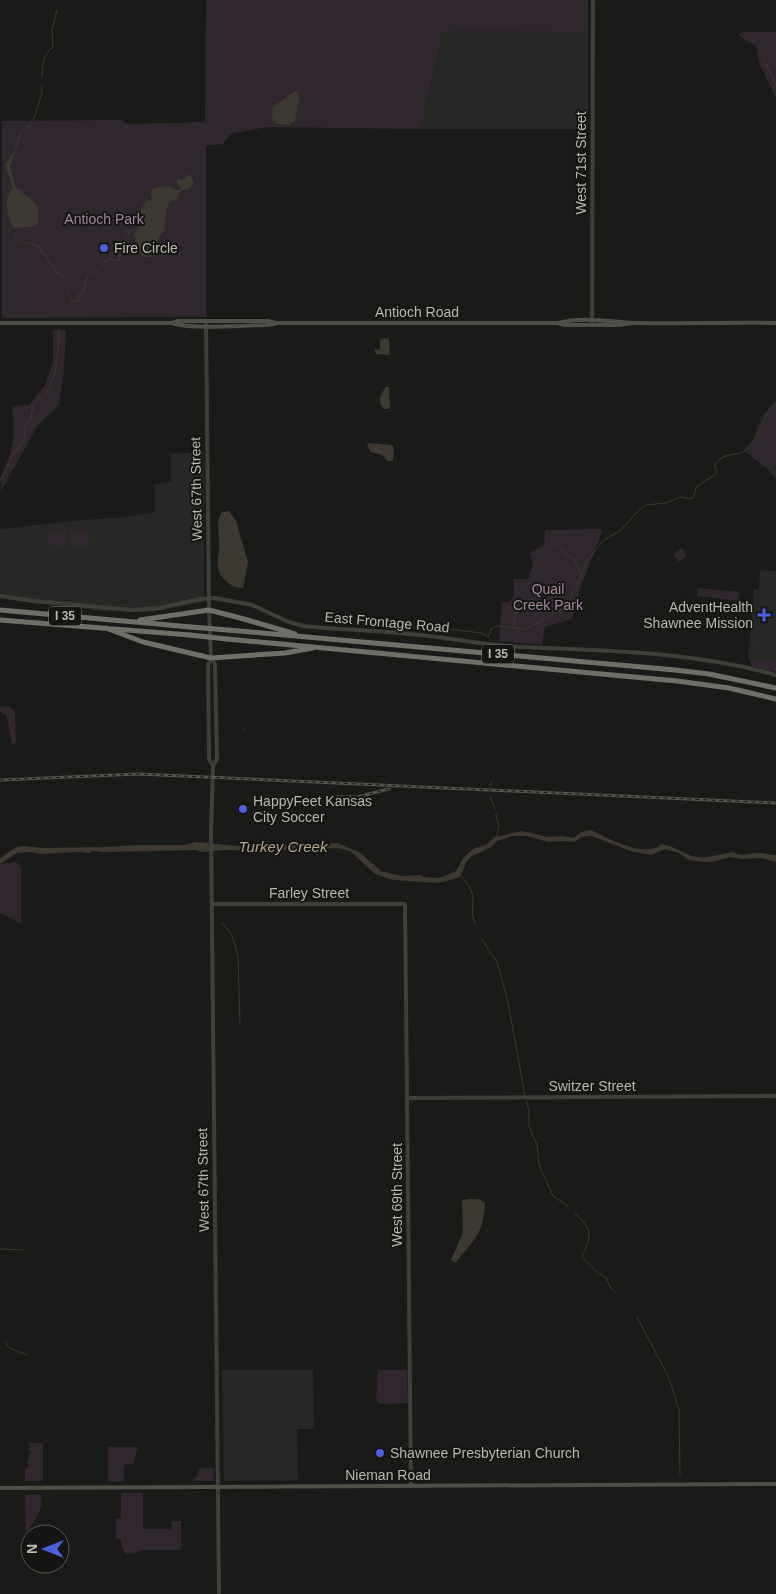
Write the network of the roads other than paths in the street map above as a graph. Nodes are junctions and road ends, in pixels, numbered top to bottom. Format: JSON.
{"nodes":[{"id":1,"x":593,"y":0,"type":"edge"},
{"id":2,"x":206,"y":323,"type":"junction"},
{"id":3,"x":592,"y":323,"type":"junction"},
{"id":4,"x":776,"y":323,"type":"edge"},
{"id":5,"x":0,"y":324,"type":"edge"},
{"id":6,"x":0,"y":596,"type":"edge"},
{"id":7,"x":209,"y":598,"type":"junction"},
{"id":8,"x":0,"y":610,"type":"edge"},
{"id":9,"x":209,"y":610,"type":"junction"},
{"id":10,"x":0,"y":620,"type":"edge"},
{"id":11,"x":130,"y":622,"type":"junction"},
{"id":12,"x":106,"y":628,"type":"junction"},
{"id":13,"x":305,"y":637,"type":"junction"},
{"id":14,"x":320,"y":647,"type":"junction"},
{"id":15,"x":211,"y":658,"type":"junction"},
{"id":16,"x":776,"y":674,"type":"edge"},
{"id":17,"x":776,"y":688,"type":"edge"},
{"id":18,"x":208,"y":698,"type":"junction"},
{"id":19,"x":216,"y":698,"type":"junction"},
{"id":20,"x":776,"y":699,"type":"edge"},
{"id":21,"x":213,"y":766,"type":"junction"},
{"id":22,"x":212,"y":904,"type":"junction"},
{"id":23,"x":406,"y":904,"type":"joint"},
{"id":24,"x":776,"y":1096,"type":"edge"},
{"id":25,"x":407,"y":1098,"type":"junction"},
{"id":26,"x":776,"y":1484,"type":"edge"},
{"id":27,"x":411,"y":1486,"type":"junction"},
{"id":28,"x":218,"y":1487,"type":"junction"},
{"id":29,"x":0,"y":1488,"type":"edge"},
{"id":30,"x":219,"y":1594,"type":"edge"}],
"edges":[{"from":1,"to":3,"type":"street","name":"West 71st Street"},
{"from":2,"to":3,"type":"main road","name":"Antioch Road"},
{"from":2,"to":5,"type":"main road","name":"Antioch Road"},
{"from":2,"to":7,"type":"street","name":"West 67th Street"},
{"from":3,"to":4,"type":"main road","name":"Antioch Road"},
{"from":6,"to":7,"type":"street","name":"East Frontage Road"},
{"from":7,"to":9,"type":"street","name":"West 67th Street"},
{"from":7,"to":16,"type":"street","name":"East Frontage Road"},
{"from":8,"to":11,"type":"highway","number":"I 35"},
{"from":9,"to":11,"type":"highway"},
{"from":9,"to":13,"type":"highway"},
{"from":9,"to":15,"type":"street","name":"West 67th Street"},
{"from":10,"to":12,"type":"highway","number":"I 35"},
{"from":11,"to":13,"type":"highway","number":"I 35","bridge":true},
{"from":12,"to":14,"type":"highway","number":"I 35","bridge":true},
{"from":12,"to":15,"type":"highway"},
{"from":13,"to":17,"type":"highway","number":"I 35"},
{"from":14,"to":15,"type":"highway"},
{"from":14,"to":20,"type":"highway","number":"I 35"},
{"from":15,"to":18,"type":"street","name":"West 67th Street"},
{"from":15,"to":19,"type":"street","name":"West 67th Street"},
{"from":18,"to":19,"type":"street"},
{"from":18,"to":21,"type":"street","name":"West 67th Street"},
{"from":19,"to":21,"type":"street","name":"West 67th Street"},
{"from":21,"to":22,"type":"street","name":"West 67th Street"},
{"from":22,"to":23,"type":"street","name":"Farley Street"},
{"from":22,"to":28,"type":"street","name":"West 67th Street"},
{"from":23,"to":25,"type":"street","name":"West 69th Street"},
{"from":24,"to":25,"type":"street","name":"Switzer Street"},
{"from":25,"to":27,"type":"street","name":"West 69th Street"},
{"from":26,"to":27,"type":"main road","name":"Nieman Road"},
{"from":27,"to":28,"type":"main road","name":"Nieman Road"},
{"from":28,"to":29,"type":"main road","name":"Nieman Road"},
{"from":28,"to":30,"type":"street","name":"West 67th Street"}]}
